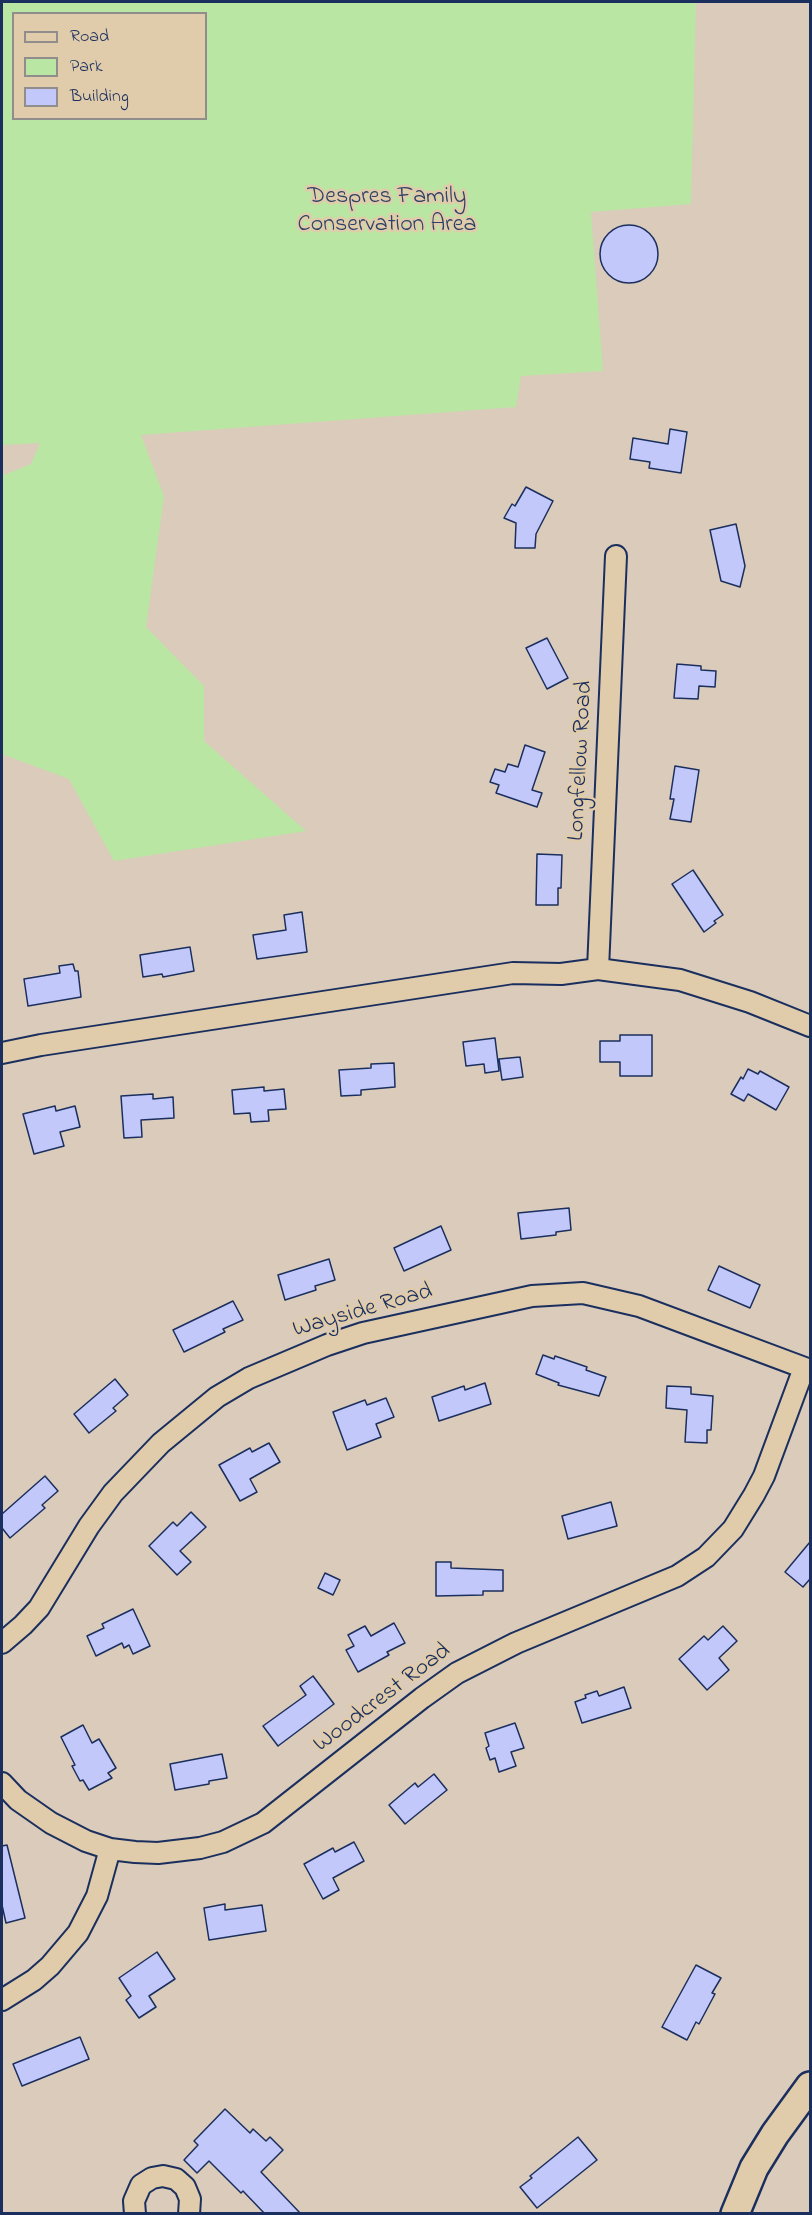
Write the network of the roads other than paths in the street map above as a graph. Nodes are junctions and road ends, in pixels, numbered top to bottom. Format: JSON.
{"nodes":[{"id":1,"x":616,"y":556,"type":"dead end"},
{"id":2,"x":598,"y":969,"type":"junction"},
{"id":3,"x":810,"y":1026,"type":"edge"},
{"id":4,"x":2,"y":1053,"type":"edge"},
{"id":5,"x":807,"y":1369,"type":"edge"},
{"id":6,"x":2,"y":1643,"type":"edge"},
{"id":7,"x":2,"y":1783,"type":"edge"},
{"id":8,"x":110,"y":1849,"type":"junction"},
{"id":9,"x":2,"y":2000,"type":"edge"},
{"id":10,"x":810,"y":2086,"type":"edge"},
{"id":11,"x":135,"y":2214,"type":"edge"},
{"id":12,"x":189,"y":2214,"type":"edge"},
{"id":13,"x":735,"y":2214,"type":"edge"}],
"edges":[{"from":1,"to":2,"type":"street","name":"Longfellow Road"},
{"from":2,"to":3,"type":"street"},
{"from":2,"to":4,"type":"street"},
{"from":5,"to":6,"type":"street","name":"Wayside Road"},
{"from":5,"to":8,"type":"street","name":"Woodcrest Road"},
{"from":7,"to":8,"type":"street","name":"Woodcrest Road"},
{"from":8,"to":9,"type":"street"},
{"from":10,"to":13,"type":"street"},
{"from":11,"to":12,"type":"street"}]}
